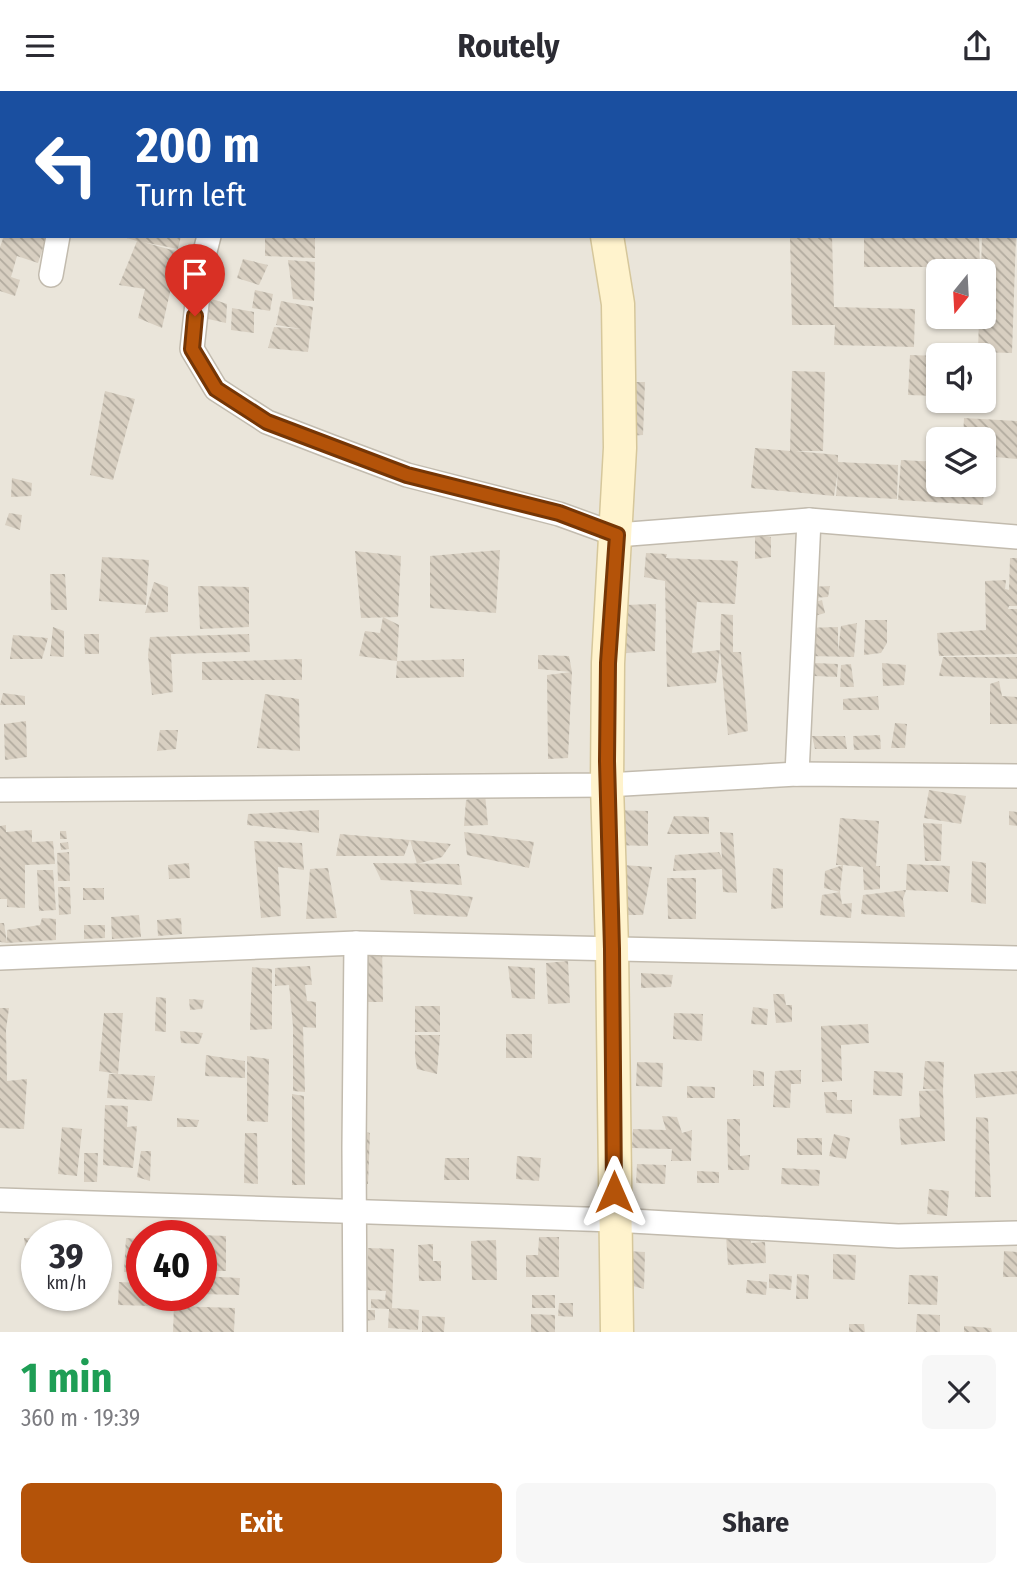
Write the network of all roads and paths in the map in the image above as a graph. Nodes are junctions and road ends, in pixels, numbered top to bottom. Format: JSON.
{"nodes":[{"id":1,"x":58,"y":238,"type":"edge"},
{"id":2,"x":208,"y":238,"type":"edge"},
{"id":3,"x":607,"y":238,"type":"edge"},
{"id":4,"x":51,"y":275,"type":"dead end"},
{"id":5,"x":809,"y":520,"type":"junction"},
{"id":6,"x":617,"y":535,"type":"junction"},
{"id":7,"x":1017,"y":537,"type":"edge"},
{"id":8,"x":797,"y":774,"type":"junction"},
{"id":9,"x":1017,"y":776,"type":"edge"},
{"id":10,"x":607,"y":785,"type":"junction"},
{"id":11,"x":0,"y":790,"type":"edge"},
{"id":12,"x":356,"y":943,"type":"junction"},
{"id":13,"x":612,"y":949,"type":"junction"},
{"id":14,"x":0,"y":958,"type":"edge"},
{"id":15,"x":1017,"y":958,"type":"edge"},
{"id":16,"x":0,"y":1200,"type":"edge"},
{"id":17,"x":354,"y":1212,"type":"junction"},
{"id":18,"x":614,"y":1220,"type":"junction"},
{"id":19,"x":1017,"y":1233,"type":"edge"},
{"id":20,"x":355,"y":1332,"type":"edge"},
{"id":21,"x":617,"y":1332,"type":"edge"}],
"edges":[{"from":1,"to":4,"type":"street"},
{"from":2,"to":6,"type":"street"},
{"from":3,"to":6,"type":"street"},
{"from":5,"to":6,"type":"street"},
{"from":5,"to":7,"type":"street"},
{"from":5,"to":8,"type":"street"},
{"from":6,"to":10,"type":"street"},
{"from":8,"to":9,"type":"street"},
{"from":8,"to":10,"type":"street"},
{"from":10,"to":11,"type":"street"},
{"from":10,"to":13,"type":"street"},
{"from":12,"to":13,"type":"street"},
{"from":12,"to":14,"type":"street"},
{"from":12,"to":17,"type":"street"},
{"from":13,"to":15,"type":"street"},
{"from":13,"to":18,"type":"street"},
{"from":16,"to":17,"type":"street"},
{"from":17,"to":18,"type":"street"},
{"from":17,"to":20,"type":"street"},
{"from":18,"to":19,"type":"street"},
{"from":18,"to":21,"type":"street"}]}
